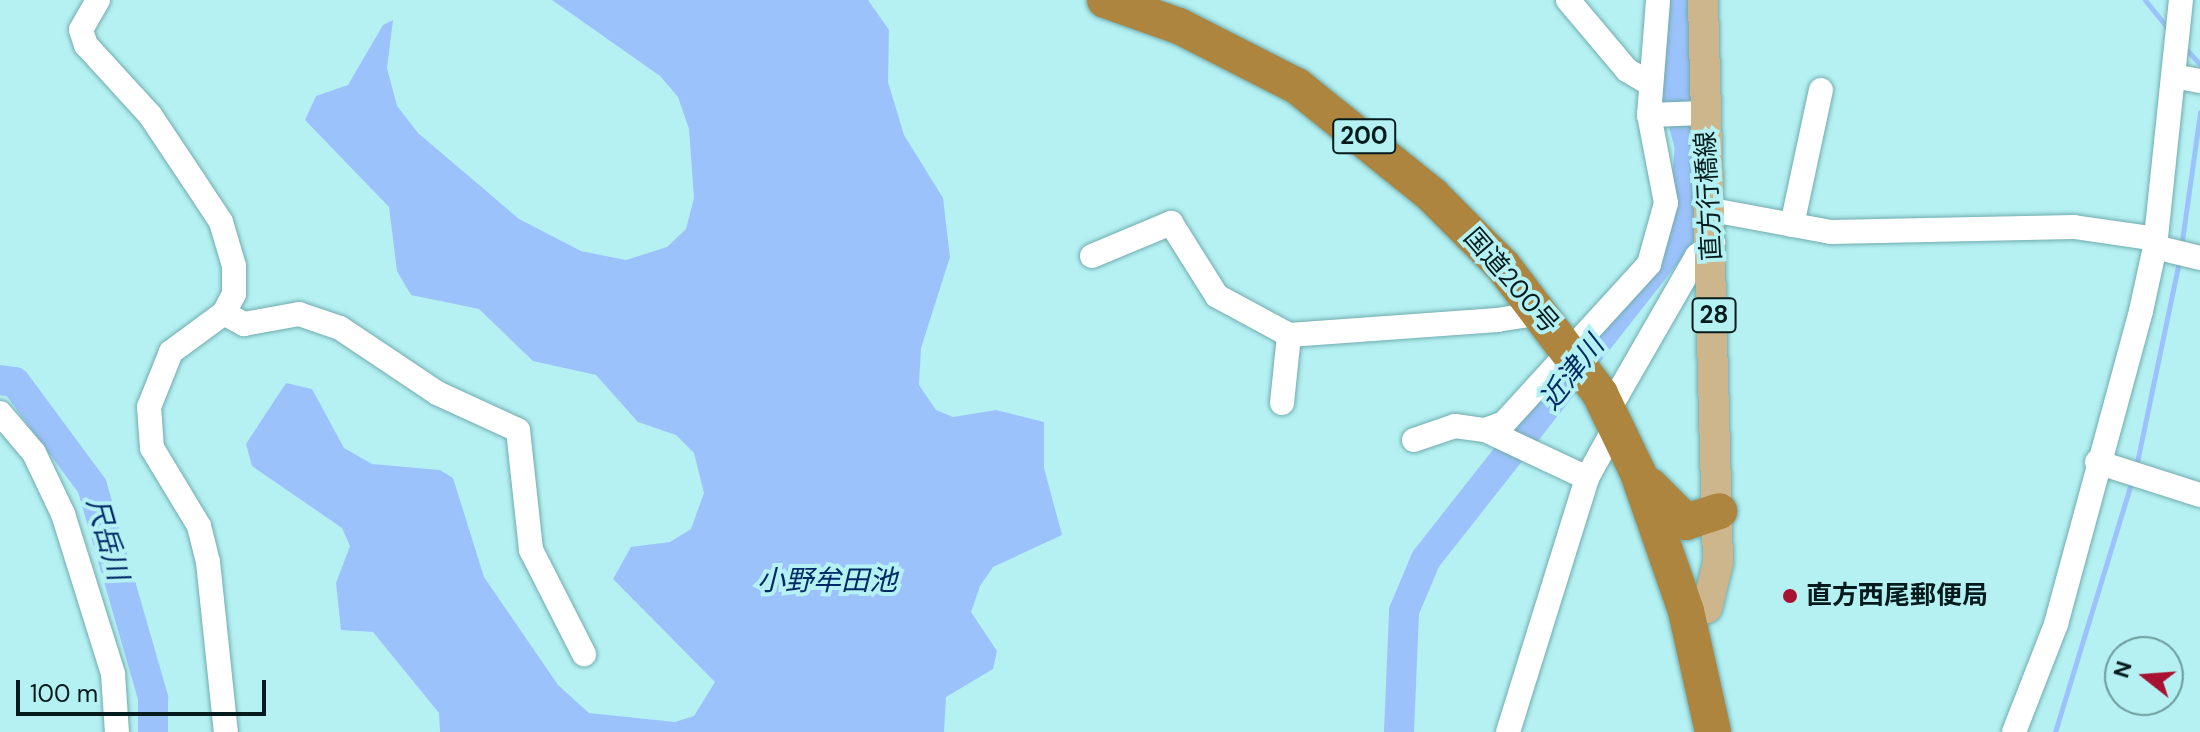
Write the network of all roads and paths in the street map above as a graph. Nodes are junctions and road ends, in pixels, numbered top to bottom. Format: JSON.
{"nodes":[{"id":1,"x":98,"y":0,"type":"edge"},
{"id":2,"x":1105,"y":0,"type":"edge"},
{"id":3,"x":1568,"y":0,"type":"edge"},
{"id":4,"x":1658,"y":0,"type":"edge"},
{"id":5,"x":1703,"y":0,"type":"edge"},
{"id":6,"x":2181,"y":0,"type":"edge"},
{"id":7,"x":2174,"y":76,"type":"junction"},
{"id":8,"x":2200,"y":81,"type":"edge"},
{"id":9,"x":1649,"y":83,"type":"junction"},
{"id":10,"x":1821,"y":90,"type":"dead end"},
{"id":11,"x":1699,"y":113,"type":"junction"},
{"id":12,"x":1653,"y":115,"type":"junction"},
{"id":13,"x":1712,"y":210,"type":"junction"},
{"id":14,"x":1792,"y":225,"type":"junction"},
{"id":15,"x":1713,"y":243,"type":"junction"},
{"id":16,"x":2156,"y":243,"type":"junction"},
{"id":17,"x":1092,"y":256,"type":"dead end"},
{"id":18,"x":2200,"y":258,"type":"edge"},
{"id":19,"x":1535,"y":305,"type":"junction"},
{"id":20,"x":224,"y":313,"type":"junction"},
{"id":21,"x":1289,"y":335,"type":"junction"},
{"id":22,"x":1568,"y":347,"type":"junction"},
{"id":23,"x":1282,"y":403,"type":"dead end"},
{"id":24,"x":1608,"y":411,"type":"junction"},
{"id":25,"x":0,"y":413,"type":"edge"},
{"id":26,"x":1492,"y":433,"type":"junction"},
{"id":27,"x":1414,"y":440,"type":"dead end"},
{"id":28,"x":2097,"y":462,"type":"junction"},
{"id":29,"x":1638,"y":473,"type":"junction"},
{"id":30,"x":1587,"y":478,"type":"junction"},
{"id":31,"x":2200,"y":495,"type":"edge"},
{"id":32,"x":1719,"y":511,"type":"junction"},
{"id":33,"x":1686,"y":611,"type":"junction"},
{"id":34,"x":584,"y":654,"type":"dead end"},
{"id":35,"x":117,"y":732,"type":"edge"},
{"id":36,"x":226,"y":732,"type":"edge"},
{"id":37,"x":1508,"y":732,"type":"edge"},
{"id":38,"x":1713,"y":732,"type":"edge"},
{"id":39,"x":2014,"y":732,"type":"edge"}],
"edges":[{"from":1,"to":20,"type":"street"},
{"from":2,"to":19,"type":"highway","name":"国道200号","number":"200"},
{"from":3,"to":9,"type":"street"},
{"from":4,"to":9,"type":"street"},
{"from":5,"to":11,"type":"main road","name":"直方行橋線","number":"28"},
{"from":6,"to":7,"type":"street"},
{"from":7,"to":8,"type":"street"},
{"from":7,"to":16,"type":"street"},
{"from":9,"to":12,"type":"street"},
{"from":10,"to":14,"type":"street"},
{"from":11,"to":12,"type":"street"},
{"from":11,"to":13,"type":"main road","name":"直方行橋線","number":"28"},
{"from":12,"to":22,"type":"street"},
{"from":13,"to":14,"type":"street"},
{"from":13,"to":15,"type":"main road","name":"直方行橋線","number":"28"},
{"from":14,"to":16,"type":"street"},
{"from":15,"to":24,"type":"street"},
{"from":15,"to":32,"type":"main road","name":"直方行橋線","number":"28"},
{"from":16,"to":18,"type":"street"},
{"from":16,"to":28,"type":"street"},
{"from":17,"to":21,"type":"street"},
{"from":19,"to":21,"type":"street"},
{"from":19,"to":22,"type":"highway","name":"国道200号","number":"200"},
{"from":20,"to":34,"type":"street"},
{"from":20,"to":36,"type":"street"},
{"from":21,"to":23,"type":"street"},
{"from":22,"to":24,"type":"highway","name":"国道200号","number":"200"},
{"from":22,"to":26,"type":"street"},
{"from":24,"to":29,"type":"highway","name":"国道200号","number":"200"},
{"from":24,"to":30,"type":"street"},
{"from":25,"to":35,"type":"street"},
{"from":26,"to":27,"type":"street"},
{"from":26,"to":30,"type":"street"},
{"from":28,"to":31,"type":"street"},
{"from":28,"to":39,"type":"street"},
{"from":29,"to":32,"type":"highway"},
{"from":29,"to":33,"type":"highway","name":"国道200号","number":"200"},
{"from":30,"to":37,"type":"street"},
{"from":32,"to":33,"type":"main road","name":"直方行橋線","number":"28"},
{"from":33,"to":38,"type":"highway","name":"国道200号","number":"200"}]}
